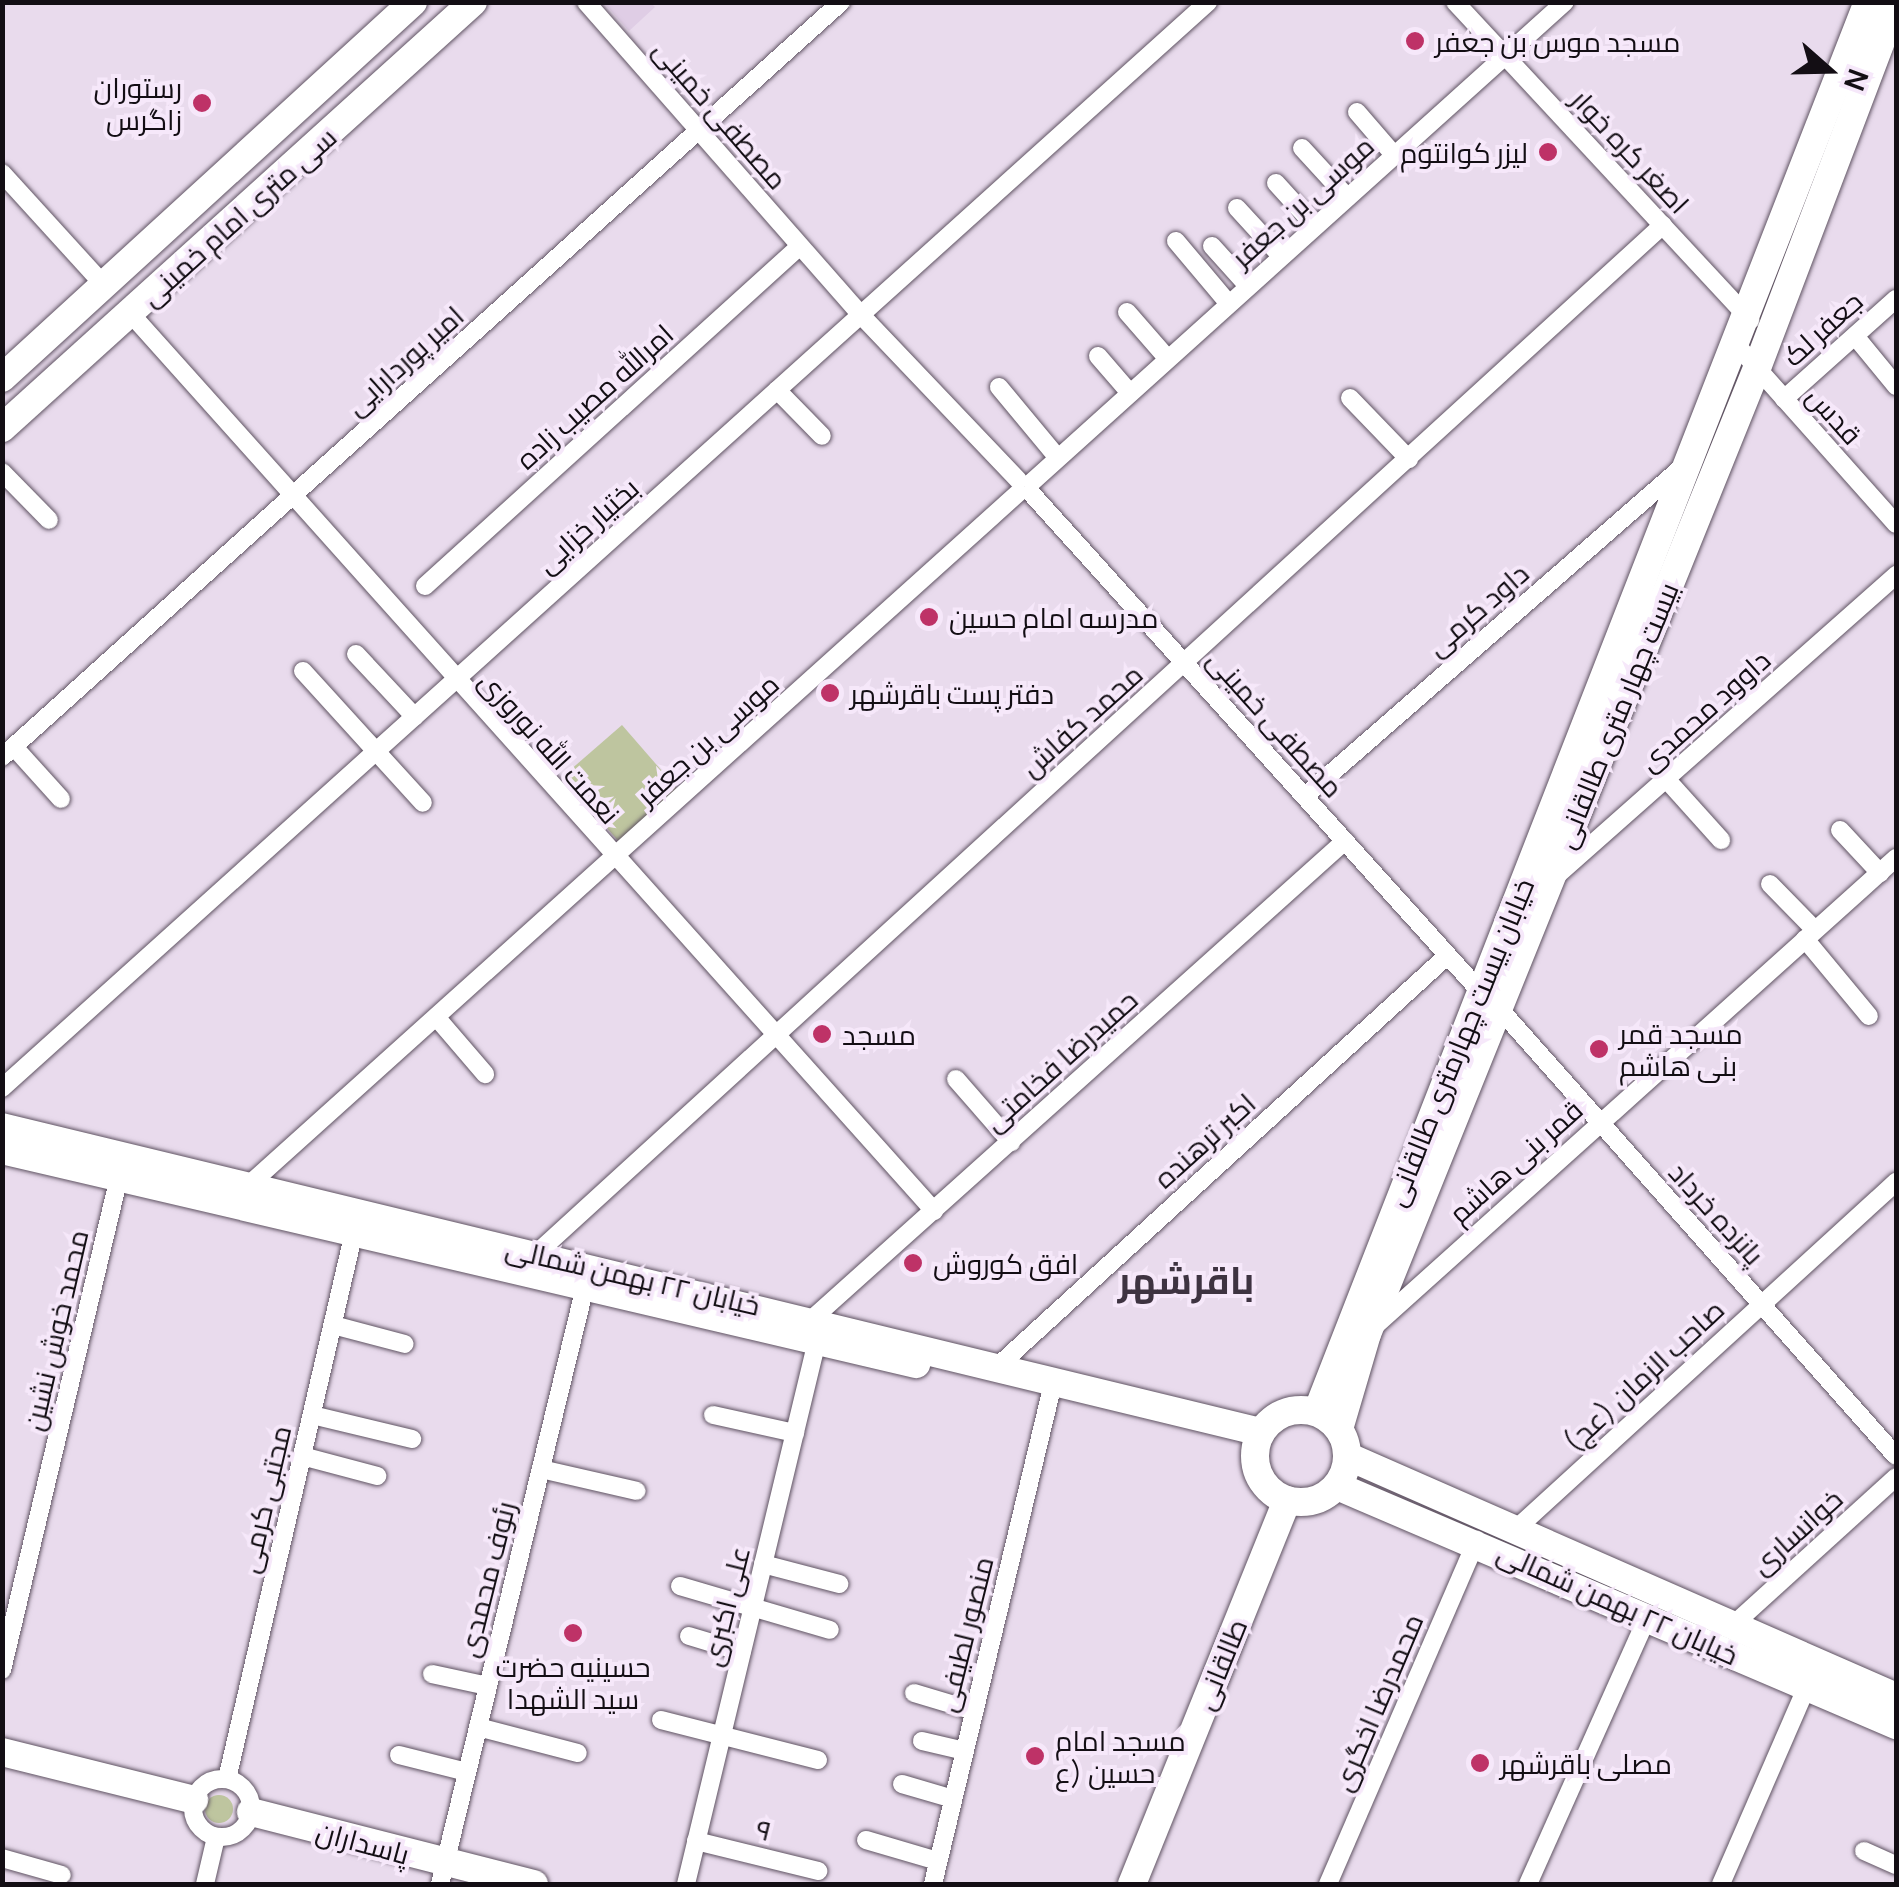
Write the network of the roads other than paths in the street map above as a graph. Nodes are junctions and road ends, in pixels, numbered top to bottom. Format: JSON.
{"nodes":[{"id":1,"x":413,"y":2,"type":"edge"},
{"id":2,"x":474,"y":2,"type":"edge"},
{"id":3,"x":586,"y":2,"type":"edge"},
{"id":4,"x":841,"y":2,"type":"edge"},
{"id":5,"x":1208,"y":2,"type":"edge"},
{"id":6,"x":1454,"y":2,"type":"edge"},
{"id":7,"x":1565,"y":2,"type":"edge"},
{"id":8,"x":1868,"y":2,"type":"edge"},
{"id":9,"x":1896,"y":2,"type":"edge"},
{"id":10,"x":1503,"y":55,"type":"junction"},
{"id":11,"x":1356,"y":112,"type":"dead end"},
{"id":12,"x":698,"y":129,"type":"junction"},
{"id":13,"x":1302,"y":148,"type":"dead end"},
{"id":14,"x":1394,"y":155,"type":"junction"},
{"id":15,"x":2,"y":173,"type":"edge"},
{"id":16,"x":1276,"y":184,"type":"dead end"},
{"id":17,"x":1347,"y":197,"type":"junction"},
{"id":18,"x":1238,"y":208,"type":"dead end"},
{"id":19,"x":1663,"y":225,"type":"junction"},
{"id":20,"x":1315,"y":226,"type":"junction"},
{"id":21,"x":1176,"y":241,"type":"dead end"},
{"id":22,"x":800,"y":246,"type":"junction"},
{"id":23,"x":1212,"y":246,"type":"dead end"},
{"id":24,"x":1282,"y":256,"type":"junction"},
{"id":25,"x":104,"y":285,"type":"junction"},
{"id":26,"x":1248,"y":286,"type":"junction"},
{"id":27,"x":1896,"y":298,"type":"edge"},
{"id":28,"x":1229,"y":304,"type":"junction"},
{"id":29,"x":1127,"y":312,"type":"dead end"},
{"id":30,"x":1744,"y":313,"type":"junction"},
{"id":31,"x":130,"y":314,"type":"junction"},
{"id":32,"x":861,"y":315,"type":"junction"},
{"id":33,"x":1855,"y":336,"type":"junction"},
{"id":34,"x":1768,"y":338,"type":"junction"},
{"id":35,"x":1733,"y":342,"type":"junction"},
{"id":36,"x":1098,"y":356,"type":"dead end"},
{"id":37,"x":1168,"y":359,"type":"junction"},
{"id":38,"x":1757,"y":368,"type":"junction"},
{"id":39,"x":2,"y":378,"type":"edge"},
{"id":40,"x":1896,"y":386,"type":"edge"},
{"id":41,"x":1000,"y":387,"type":"dead end"},
{"id":42,"x":777,"y":390,"type":"junction"},
{"id":43,"x":1130,"y":393,"type":"junction"},
{"id":44,"x":1350,"y":398,"type":"dead end"},
{"id":45,"x":1784,"y":398,"type":"junction"},
{"id":46,"x":2,"y":428,"type":"edge"},
{"id":47,"x":822,"y":436,"type":"dead end"},
{"id":48,"x":1058,"y":458,"type":"junction"},
{"id":49,"x":1408,"y":459,"type":"junction"},
{"id":50,"x":1686,"y":464,"type":"junction"},
{"id":51,"x":2,"y":472,"type":"edge"},
{"id":52,"x":1025,"y":487,"type":"junction"},
{"id":53,"x":291,"y":500,"type":"junction"},
{"id":54,"x":49,"y":520,"type":"dead end"},
{"id":55,"x":1896,"y":524,"type":"edge"},
{"id":56,"x":1896,"y":575,"type":"edge"},
{"id":57,"x":424,"y":586,"type":"dead end"},
{"id":58,"x":356,"y":654,"type":"dead end"},
{"id":59,"x":1185,"y":663,"type":"junction"},
{"id":60,"x":303,"y":671,"type":"dead end"},
{"id":61,"x":454,"y":681,"type":"junction"},
{"id":62,"x":415,"y":716,"type":"junction"},
{"id":63,"x":376,"y":751,"type":"junction"},
{"id":64,"x":8,"y":752,"type":"edge"},
{"id":65,"x":1667,"y":780,"type":"junction"},
{"id":66,"x":1305,"y":796,"type":"junction"},
{"id":67,"x":61,"y":799,"type":"dead end"},
{"id":68,"x":423,"y":803,"type":"dead end"},
{"id":69,"x":1840,"y":830,"type":"dead end"},
{"id":70,"x":1721,"y":840,"type":"dead end"},
{"id":71,"x":1344,"y":841,"type":"junction"},
{"id":72,"x":1896,"y":858,"type":"edge"},
{"id":73,"x":615,"y":860,"type":"junction"},
{"id":74,"x":1880,"y":873,"type":"junction"},
{"id":75,"x":1548,"y":884,"type":"junction"},
{"id":76,"x":1770,"y":884,"type":"dead end"},
{"id":77,"x":1810,"y":935,"type":"junction"},
{"id":78,"x":1448,"y":955,"type":"junction"},
{"id":79,"x":1488,"y":998,"type":"junction"},
{"id":80,"x":1869,"y":1016,"type":"dead end"},
{"id":81,"x":438,"y":1018,"type":"junction"},
{"id":82,"x":776,"y":1034,"type":"junction"},
{"id":83,"x":485,"y":1074,"type":"dead end"},
{"id":84,"x":956,"y":1079,"type":"dead end"},
{"id":85,"x":2,"y":1088,"type":"edge"},
{"id":86,"x":1600,"y":1122,"type":"junction"},
{"id":87,"x":2,"y":1127,"type":"edge"},
{"id":88,"x":1011,"y":1142,"type":"junction"},
{"id":89,"x":2,"y":1150,"type":"edge"},
{"id":90,"x":119,"y":1177,"type":"junction"},
{"id":91,"x":1896,"y":1182,"type":"edge"},
{"id":92,"x":251,"y":1183,"type":"junction"},
{"id":93,"x":934,"y":1211,"type":"junction"},
{"id":94,"x":354,"y":1232,"type":"junction"},
{"id":95,"x":536,"y":1254,"type":"junction"},
{"id":96,"x":585,"y":1286,"type":"junction"},
{"id":97,"x":1761,"y":1303,"type":"junction"},
{"id":98,"x":333,"y":1325,"type":"junction"},
{"id":99,"x":814,"y":1330,"type":"junction"},
{"id":100,"x":1357,"y":1332,"type":"junction"},
{"id":101,"x":406,"y":1344,"type":"dead end"},
{"id":102,"x":998,"y":1366,"type":"junction"},
{"id":103,"x":1050,"y":1396,"type":"junction"},
{"id":104,"x":312,"y":1415,"type":"junction"},
{"id":105,"x":712,"y":1415,"type":"dead end"},
{"id":106,"x":1335,"y":1432,"type":"junction"},
{"id":107,"x":795,"y":1434,"type":"junction"},
{"id":108,"x":412,"y":1439,"type":"dead end"},
{"id":109,"x":1258,"y":1440,"type":"junction"},
{"id":110,"x":302,"y":1456,"type":"junction"},
{"id":111,"x":1896,"y":1456,"type":"edge"},
{"id":112,"x":541,"y":1468,"type":"junction"},
{"id":113,"x":378,"y":1476,"type":"dead end"},
{"id":114,"x":1896,"y":1477,"type":"edge"},
{"id":115,"x":1336,"y":1486,"type":"junction"},
{"id":116,"x":637,"y":1492,"type":"dead end"},
{"id":117,"x":1287,"y":1500,"type":"junction"},
{"id":118,"x":1516,"y":1529,"type":"junction"},
{"id":119,"x":1477,"y":1540,"type":"junction"},
{"id":120,"x":763,"y":1564,"type":"junction"},
{"id":121,"x":839,"y":1584,"type":"dead end"},
{"id":122,"x":680,"y":1586,"type":"dead end"},
{"id":123,"x":752,"y":1608,"type":"junction"},
{"id":124,"x":1648,"y":1616,"type":"junction"},
{"id":125,"x":1733,"y":1625,"type":"junction"},
{"id":126,"x":830,"y":1630,"type":"dead end"},
{"id":127,"x":690,"y":1636,"type":"dead end"},
{"id":128,"x":742,"y":1652,"type":"junction"},
{"id":129,"x":2,"y":1670,"type":"edge"},
{"id":130,"x":432,"y":1674,"type":"dead end"},
{"id":131,"x":488,"y":1686,"type":"junction"},
{"id":132,"x":1808,"y":1686,"type":"junction"},
{"id":133,"x":914,"y":1693,"type":"dead end"},
{"id":134,"x":1896,"y":1697,"type":"edge"},
{"id":135,"x":974,"y":1711,"type":"junction"},
{"id":136,"x":661,"y":1720,"type":"dead end"},
{"id":137,"x":1896,"y":1726,"type":"edge"},
{"id":138,"x":478,"y":1727,"type":"junction"},
{"id":139,"x":722,"y":1736,"type":"junction"},
{"id":140,"x":922,"y":1741,"type":"dead end"},
{"id":141,"x":964,"y":1751,"type":"junction"},
{"id":142,"x":2,"y":1752,"type":"edge"},
{"id":143,"x":578,"y":1753,"type":"dead end"},
{"id":144,"x":399,"y":1755,"type":"dead end"},
{"id":145,"x":818,"y":1760,"type":"dead end"},
{"id":146,"x":467,"y":1772,"type":"junction"},
{"id":147,"x":227,"y":1779,"type":"junction"},
{"id":148,"x":902,"y":1784,"type":"dead end"},
{"id":149,"x":953,"y":1799,"type":"junction"},
{"id":150,"x":194,"y":1800,"type":"junction"},
{"id":151,"x":252,"y":1812,"type":"junction"},
{"id":152,"x":216,"y":1837,"type":"junction"},
{"id":153,"x":866,"y":1840,"type":"dead end"},
{"id":154,"x":696,"y":1841,"type":"junction"},
{"id":155,"x":1864,"y":1851,"type":"dead end"},
{"id":156,"x":2,"y":1858,"type":"edge"},
{"id":157,"x":938,"y":1862,"type":"junction"},
{"id":158,"x":1896,"y":1865,"type":"edge"},
{"id":159,"x":818,"y":1872,"type":"dead end"},
{"id":160,"x":442,"y":1874,"type":"edge"},
{"id":161,"x":62,"y":1876,"type":"dead end"},
{"id":162,"x":205,"y":1884,"type":"edge"},
{"id":163,"x":534,"y":1884,"type":"edge"},
{"id":164,"x":686,"y":1884,"type":"edge"},
{"id":165,"x":932,"y":1884,"type":"edge"},
{"id":166,"x":1132,"y":1884,"type":"edge"},
{"id":167,"x":1328,"y":1884,"type":"edge"},
{"id":168,"x":1528,"y":1884,"type":"edge"},
{"id":169,"x":1721,"y":1884,"type":"edge"}],
"edges":[{"from":1,"to":25,"type":"street","name":"سی متری امام خمینی"},
{"from":2,"to":31,"type":"street","name":"سی متری امام خمینی"},
{"from":3,"to":12,"type":"street","name":"مصطفی خمینی"},
{"from":4,"to":12,"type":"street","name":"امیر پوردارایی"},
{"from":5,"to":32,"type":"street","name":"بختیار خزایی"},
{"from":6,"to":10,"type":"street","name":"اصغر کره خوار"},
{"from":7,"to":10,"type":"street","name":"موسی بن جعفر"},
{"from":8,"to":30,"type":"street","name":"خیابان بیست چهارمتری طالقانی"},
{"from":9,"to":34,"type":"street","name":"بیست چهار متری طالقانی"},
{"from":10,"to":14,"type":"street","name":"موسی بن جعفر"},
{"from":10,"to":19,"type":"street","name":"اصغر کره خوار"},
{"from":11,"to":14,"type":"street"},
{"from":12,"to":22,"type":"street","name":"مصطفی خمینی"},
{"from":12,"to":53,"type":"street","name":"امیر پوردارایی"},
{"from":13,"to":17,"type":"street"},
{"from":14,"to":17,"type":"street","name":"موسی بن جعفر"},
{"from":15,"to":25,"type":"street"},
{"from":16,"to":20,"type":"street"},
{"from":17,"to":20,"type":"street","name":"موسی بن جعفر"},
{"from":18,"to":24,"type":"street"},
{"from":19,"to":30,"type":"street","name":"اصغر کره خوار"},
{"from":19,"to":49,"type":"street","name":"محمد کفاش"},
{"from":20,"to":24,"type":"street","name":"موسی بن جعفر"},
{"from":21,"to":28,"type":"street"},
{"from":22,"to":32,"type":"street","name":"مصطفی خمینی"},
{"from":22,"to":57,"type":"street","name":"امرالله مصیب زاده"},
{"from":23,"to":26,"type":"street"},
{"from":24,"to":26,"type":"street","name":"موسی بن جعفر"},
{"from":25,"to":39,"type":"street","name":"سی متری امام خمینی"},
{"from":26,"to":28,"type":"street","name":"موسی بن جعفر"},
{"from":27,"to":33,"type":"street","name":"جعفر لک"},
{"from":28,"to":37,"type":"street","name":"موسی بن جعفر"},
{"from":29,"to":37,"type":"street"},
{"from":30,"to":34,"type":"street","name":"اصغر کره خوار"},
{"from":30,"to":35,"type":"street","name":"خیابان بیست چهارمتری طالقانی"},
{"from":31,"to":46,"type":"street","name":"سی متری امام خمینی"},
{"from":31,"to":53,"type":"street","name":"نعمت الله نوروزی"},
{"from":32,"to":42,"type":"street","name":"بختیار خزایی"},
{"from":32,"to":52,"type":"street","name":"مصطفی خمینی"},
{"from":33,"to":40,"type":"street"},
{"from":33,"to":45,"type":"street","name":"جعفر لک"},
{"from":34,"to":38,"type":"street","name":"بیست چهار متری طالقانی"},
{"from":35,"to":38,"type":"street","name":"قدس"},
{"from":35,"to":50,"type":"street","name":"خیابان بیست چهارمتری طالقانی"},
{"from":36,"to":43,"type":"street"},
{"from":37,"to":43,"type":"street","name":"موسی بن جعفر"},
{"from":38,"to":45,"type":"street","name":"قدس"},
{"from":38,"to":75,"type":"street","name":"بیست چهار متری طالقانی"},
{"from":41,"to":48,"type":"street"},
{"from":42,"to":47,"type":"street"},
{"from":42,"to":61,"type":"street","name":"بختیار خزایی"},
{"from":43,"to":48,"type":"street","name":"موسی بن جعفر"},
{"from":44,"to":49,"type":"street"},
{"from":45,"to":55,"type":"street","name":"قدس"},
{"from":48,"to":52,"type":"street","name":"موسی بن جعفر"},
{"from":49,"to":59,"type":"street","name":"محمد کفاش"},
{"from":50,"to":66,"type":"street","name":"داود کرمی"},
{"from":50,"to":79,"type":"street","name":"خیابان بیست چهارمتری طالقانی"},
{"from":51,"to":54,"type":"street"},
{"from":52,"to":59,"type":"street","name":"مصطفی خمینی"},
{"from":52,"to":73,"type":"street","name":"موسی بن جعفر"},
{"from":53,"to":61,"type":"street","name":"نعمت الله نوروزی"},
{"from":53,"to":64,"type":"street","name":"امیر پوردارایی"},
{"from":56,"to":65,"type":"street","name":"داوود محمدی"},
{"from":58,"to":62,"type":"street"},
{"from":59,"to":66,"type":"street","name":"مصطفی خمینی"},
{"from":59,"to":82,"type":"street","name":"محمد کفاش"},
{"from":60,"to":63,"type":"street"},
{"from":61,"to":62,"type":"street","name":"بختیار خزایی"},
{"from":61,"to":73,"type":"street","name":"نعمت الله نوروزی"},
{"from":62,"to":63,"type":"street","name":"بختیار خزایی"},
{"from":63,"to":68,"type":"street"},
{"from":63,"to":85,"type":"street","name":"بختیار خزایی"},
{"from":64,"to":67,"type":"street"},
{"from":65,"to":70,"type":"street"},
{"from":65,"to":75,"type":"street","name":"داوود محمدی"},
{"from":66,"to":71,"type":"street","name":"مصطفی خمینی"},
{"from":69,"to":74,"type":"street"},
{"from":71,"to":78,"type":"street","name":"مصطفی خمینی"},
{"from":71,"to":88,"type":"street","name":"حمیدرضا فخامتی"},
{"from":72,"to":74,"type":"street","name":"قمر بنی هاشم"},
{"from":73,"to":81,"type":"street","name":"موسی بن جعفر"},
{"from":73,"to":82,"type":"street","name":"نعمت الله نوروزی"},
{"from":74,"to":77,"type":"street","name":"قمر بنی هاشم"},
{"from":75,"to":79,"type":"street","name":"بیست چهار متری طالقانی"},
{"from":76,"to":77,"type":"street"},
{"from":77,"to":80,"type":"street"},
{"from":77,"to":86,"type":"street","name":"قمر بنی هاشم"},
{"from":78,"to":79,"type":"street","name":"مصطفی خمینی"},
{"from":78,"to":102,"type":"street","name":"اکبر ترهنده"},
{"from":79,"to":86,"type":"street","name":"پانزده خرداد"},
{"from":79,"to":100,"type":"street","name":"خیابان بیست چهارمتری طالقانی"},
{"from":81,"to":83,"type":"street"},
{"from":81,"to":92,"type":"street","name":"موسی بن جعفر"},
{"from":82,"to":93,"type":"street","name":"نعمت الله نوروزی"},
{"from":82,"to":95,"type":"street","name":"محمد کفاش"},
{"from":84,"to":88,"type":"street"},
{"from":86,"to":97,"type":"street","name":"پانزده خرداد"},
{"from":86,"to":100,"type":"street","name":"قمر بنی هاشم"},
{"from":87,"to":92,"type":"street","name":"خیابان ۲۲ بهمن شمالی"},
{"from":88,"to":93,"type":"street","name":"حمیدرضا فخامتی"},
{"from":89,"to":90,"type":"street","name":"خیابان ۲۲ بهمن شمالی"},
{"from":90,"to":94,"type":"street","name":"خیابان ۲۲ بهمن شمالی"},
{"from":90,"to":129,"type":"street","name":"محمد خوش نشین"},
{"from":91,"to":97,"type":"street","name":"صاحب الزمان (عج)"},
{"from":92,"to":95,"type":"street","name":"خیابان ۲۲ بهمن شمالی"},
{"from":93,"to":99,"type":"street","name":"حمیدرضا فخامتی"},
{"from":94,"to":96,"type":"street","name":"خیابان ۲۲ بهمن شمالی"},
{"from":94,"to":98,"type":"street","name":"مجتبی کرمی"},
{"from":95,"to":99,"type":"street","name":"خیابان ۲۲ بهمن شمالی"},
{"from":96,"to":99,"type":"street","name":"خیابان ۲۲ بهمن شمالی"},
{"from":96,"to":112,"type":"street","name":"رئوف محمدی"},
{"from":97,"to":111,"type":"street","name":"پانزده خرداد"},
{"from":97,"to":118,"type":"street","name":"صاحب الزمان (عج)"},
{"from":98,"to":101,"type":"street"},
{"from":98,"to":104,"type":"street","name":"مجتبی کرمی"},
{"from":99,"to":102,"type":"street","name":"خیابان ۲۲ بهمن شمالی"},
{"from":99,"to":103,"type":"street","name":"خیابان ۲۲ بهمن شمالی"},
{"from":99,"to":107,"type":"street","name":"علی اکبری"},
{"from":100,"to":106,"type":"street","name":"خیابان بیست چهارمتری طالقانی"},
{"from":102,"to":109,"type":"street","name":"خیابان ۲۲ بهمن شمالی"},
{"from":103,"to":109,"type":"street","name":"خیابان ۲۲ بهمن شمالی"},
{"from":103,"to":135,"type":"street","name":"منصور لطیفی"},
{"from":104,"to":108,"type":"street"},
{"from":104,"to":110,"type":"street","name":"مجتبی کرمی"},
{"from":105,"to":107,"type":"street"},
{"from":106,"to":109,"type":"street"},
{"from":106,"to":115,"type":"street"},
{"from":106,"to":118,"type":"street","name":"خیابان ۲۲ بهمن شمالی"},
{"from":107,"to":120,"type":"street","name":"علی اکبری"},
{"from":109,"to":117,"type":"street"},
{"from":110,"to":113,"type":"street"},
{"from":110,"to":147,"type":"street","name":"مجتبی کرمی"},
{"from":112,"to":116,"type":"street"},
{"from":112,"to":131,"type":"street","name":"رئوف محمدی"},
{"from":114,"to":125,"type":"street","name":"خوانساری"},
{"from":115,"to":117,"type":"street"},
{"from":115,"to":119,"type":"street","name":"خیابان ۲۲ بهمن شمالی"},
{"from":117,"to":166,"type":"street","name":"طالقانی"},
{"from":118,"to":125,"type":"street","name":"خیابان ۲۲ بهمن شمالی"},
{"from":119,"to":124,"type":"street","name":"خیابان ۲۲ بهمن شمالی"},
{"from":119,"to":167,"type":"street","name":"محمدرضا اخگری"},
{"from":120,"to":121,"type":"street"},
{"from":120,"to":123,"type":"street","name":"علی اکبری"},
{"from":122,"to":123,"type":"street"},
{"from":123,"to":126,"type":"street"},
{"from":123,"to":128,"type":"street","name":"علی اکبری"},
{"from":124,"to":132,"type":"street","name":"خیابان ۲۲ بهمن شمالی"},
{"from":124,"to":168,"type":"street"},
{"from":125,"to":134,"type":"street","name":"خیابان ۲۲ بهمن شمالی"},
{"from":127,"to":128,"type":"street"},
{"from":128,"to":139,"type":"street","name":"علی اکبری"},
{"from":130,"to":131,"type":"street"},
{"from":131,"to":138,"type":"street","name":"رئوف محمدی"},
{"from":132,"to":137,"type":"street","name":"خیابان ۲۲ بهمن شمالی"},
{"from":132,"to":169,"type":"street"},
{"from":133,"to":135,"type":"street"},
{"from":135,"to":141,"type":"street","name":"منصور لطیفی"},
{"from":136,"to":139,"type":"street"},
{"from":138,"to":143,"type":"street"},
{"from":138,"to":146,"type":"street","name":"رئوف محمدی"},
{"from":139,"to":145,"type":"street"},
{"from":139,"to":154,"type":"street","name":"علی اکبری"},
{"from":140,"to":141,"type":"street"},
{"from":141,"to":149,"type":"street","name":"منصور لطیفی"},
{"from":142,"to":150,"type":"street"},
{"from":144,"to":146,"type":"street"},
{"from":146,"to":160,"type":"street","name":"رئوف محمدی"},
{"from":147,"to":150,"type":"street"},
{"from":147,"to":151,"type":"street"},
{"from":148,"to":149,"type":"street"},
{"from":149,"to":157,"type":"street","name":"منصور لطیفی"},
{"from":150,"to":152,"type":"street"},
{"from":151,"to":152,"type":"street"},
{"from":151,"to":160,"type":"street","name":"پاسداران"},
{"from":152,"to":162,"type":"street"},
{"from":153,"to":157,"type":"street"},
{"from":154,"to":159,"type":"street","name":"۹"},
{"from":154,"to":164,"type":"street","name":"علی اکبری"},
{"from":155,"to":158,"type":"street"},
{"from":156,"to":161,"type":"street"},
{"from":157,"to":165,"type":"street","name":"منصور لطیفی"},
{"from":160,"to":163,"type":"street","name":"پاسداران"}]}
